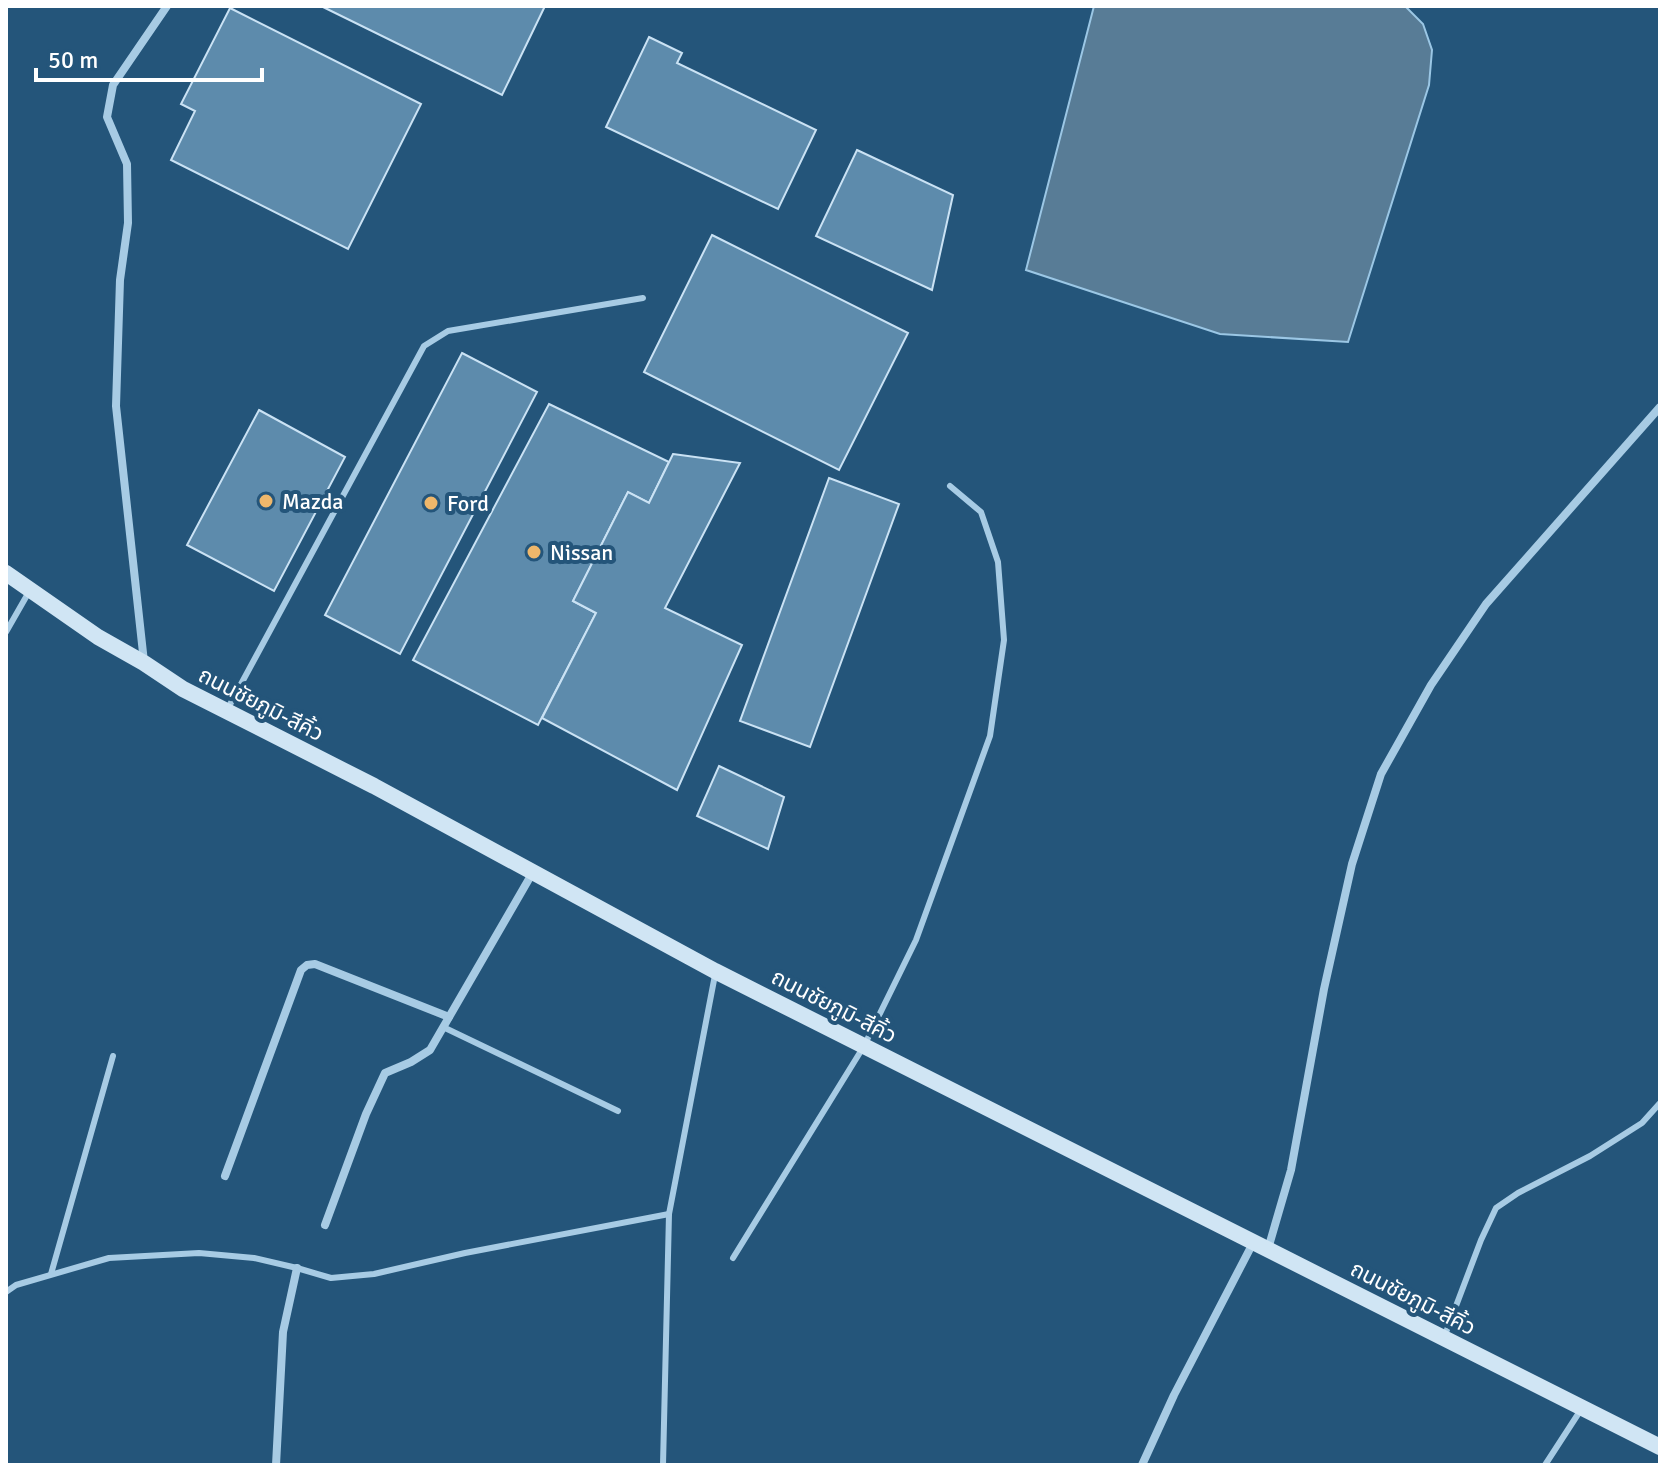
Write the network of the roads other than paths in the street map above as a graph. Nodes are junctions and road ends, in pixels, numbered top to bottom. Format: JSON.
{"nodes":[{"id":1,"x":167,"y":6,"type":"edge"},
{"id":2,"x":643,"y":298,"type":"dead end"},
{"id":3,"x":1660,"y":407,"type":"edge"},
{"id":4,"x":950,"y":486,"type":"dead end"},
{"id":5,"x":6,"y":573,"type":"edge"},
{"id":6,"x":30,"y":590,"type":"junction"},
{"id":7,"x":6,"y":632,"type":"edge"},
{"id":8,"x":144,"y":663,"type":"junction"},
{"id":9,"x":227,"y":710,"type":"junction"},
{"id":10,"x":533,"y":872,"type":"junction"},
{"id":11,"x":715,"y":971,"type":"junction"},
{"id":12,"x":449,"y":1017,"type":"junction"},
{"id":13,"x":443,"y":1027,"type":"junction"},
{"id":14,"x":864,"y":1046,"type":"junction"},
{"id":15,"x":113,"y":1056,"type":"dead end"},
{"id":16,"x":1660,"y":1103,"type":"edge"},
{"id":17,"x":618,"y":1111,"type":"dead end"},
{"id":18,"x":225,"y":1176,"type":"dead end"},
{"id":19,"x":669,"y":1214,"type":"junction"},
{"id":20,"x":325,"y":1225,"type":"dead end"},
{"id":21,"x":1261,"y":1246,"type":"junction"},
{"id":22,"x":733,"y":1258,"type":"dead end"},
{"id":23,"x":297,"y":1268,"type":"junction"},
{"id":24,"x":51,"y":1274,"type":"junction"},
{"id":25,"x":6,"y":1292,"type":"edge"},
{"id":26,"x":1443,"y":1338,"type":"junction"},
{"id":27,"x":1582,"y":1408,"type":"junction"},
{"id":28,"x":1660,"y":1447,"type":"edge"},
{"id":29,"x":276,"y":1465,"type":"edge"},
{"id":30,"x":663,"y":1465,"type":"edge"},
{"id":31,"x":1142,"y":1465,"type":"edge"},
{"id":32,"x":1545,"y":1465,"type":"edge"}],
"edges":[{"from":1,"to":8,"type":"street"},
{"from":2,"to":9,"type":"lane"},
{"from":3,"to":21,"type":"street"},
{"from":4,"to":14,"type":"lane"},
{"from":5,"to":6,"type":"main road","name":"ถนนชัยภูมิ-สีคิ้ว"},
{"from":6,"to":7,"type":"lane"},
{"from":6,"to":8,"type":"main road","name":"ถนนชัยภูมิ-สีคิ้ว"},
{"from":8,"to":9,"type":"main road","name":"ถนนชัยภูมิ-สีคิ้ว"},
{"from":9,"to":10,"type":"main road","name":"ถนนชัยภูมิ-สีคิ้ว"},
{"from":10,"to":11,"type":"main road","name":"ถนนชัยภูมิ-สีคิ้ว"},
{"from":10,"to":12,"type":"street"},
{"from":11,"to":14,"type":"main road","name":"ถนนชัยภูมิ-สีคิ้ว"},
{"from":11,"to":19,"type":"lane"},
{"from":12,"to":13,"type":"street"},
{"from":12,"to":18,"type":"street"},
{"from":13,"to":17,"type":"lane"},
{"from":13,"to":20,"type":"street"},
{"from":14,"to":21,"type":"main road","name":"ถนนชัยภูมิ-สีคิ้ว"},
{"from":14,"to":22,"type":"lane"},
{"from":15,"to":24,"type":"lane"},
{"from":16,"to":26,"type":"lane"},
{"from":19,"to":23,"type":"lane"},
{"from":19,"to":30,"type":"lane"},
{"from":21,"to":26,"type":"main road","name":"ถนนชัยภูมิ-สีคิ้ว"},
{"from":21,"to":31,"type":"street"},
{"from":23,"to":24,"type":"lane"},
{"from":23,"to":29,"type":"street"},
{"from":24,"to":25,"type":"lane"},
{"from":26,"to":27,"type":"main road","name":"ถนนชัยภูมิ-สีคิ้ว"},
{"from":27,"to":28,"type":"main road","name":"ถนนชัยภูมิ-สีคิ้ว"},
{"from":27,"to":32,"type":"lane"}]}
